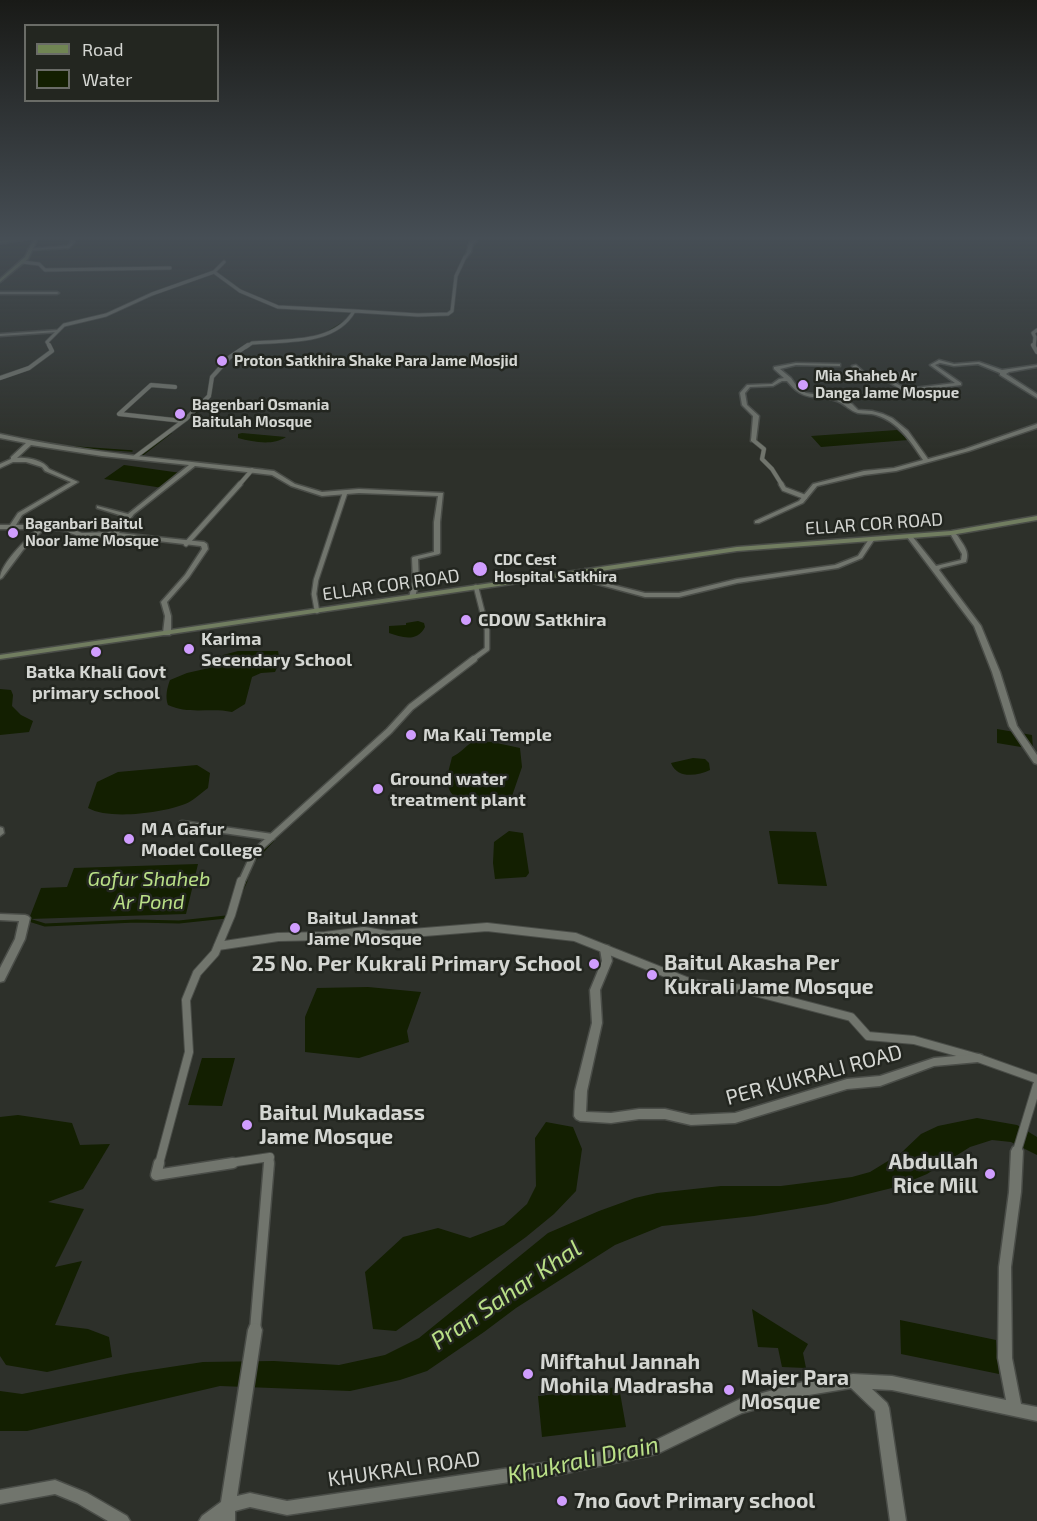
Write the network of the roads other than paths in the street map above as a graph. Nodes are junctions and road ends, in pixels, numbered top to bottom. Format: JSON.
{"nodes":[{"id":1,"x":121,"y":308,"type":"edge"},
{"id":2,"x":297,"y":308,"type":"edge"},
{"id":3,"x":452,"y":308,"type":"edge"},
{"id":4,"x":354,"y":311,"type":"junction"},
{"id":5,"x":1037,"y":330,"type":"edge"},
{"id":6,"x":57,"y":331,"type":"junction"},
{"id":7,"x":0,"y":335,"type":"edge"},
{"id":8,"x":1037,"y":352,"type":"edge"},
{"id":9,"x":838,"y":364,"type":"dead end"},
{"id":10,"x":855,"y":366,"type":"dead end"},
{"id":11,"x":1037,"y":366,"type":"edge"},
{"id":12,"x":1002,"y":372,"type":"junction"},
{"id":13,"x":0,"y":378,"type":"edge"},
{"id":14,"x":789,"y":379,"type":"junction"},
{"id":15,"x":175,"y":387,"type":"dead end"},
{"id":16,"x":1037,"y":396,"type":"edge"},
{"id":17,"x":184,"y":421,"type":"junction"},
{"id":18,"x":1037,"y":426,"type":"edge"},
{"id":19,"x":0,"y":436,"type":"edge"},
{"id":20,"x":753,"y":440,"type":"joint"},
{"id":21,"x":30,"y":443,"type":"junction"},
{"id":22,"x":135,"y":457,"type":"junction"},
{"id":23,"x":13,"y":458,"type":"junction"},
{"id":24,"x":926,"y":461,"type":"junction"},
{"id":25,"x":195,"y":464,"type":"junction"},
{"id":26,"x":0,"y":466,"type":"edge"},
{"id":27,"x":252,"y":470,"type":"junction"},
{"id":28,"x":345,"y":493,"type":"junction"},
{"id":29,"x":805,"y":497,"type":"junction"},
{"id":30,"x":99,"y":507,"type":"dead end"},
{"id":31,"x":129,"y":516,"type":"junction"},
{"id":32,"x":1037,"y":518,"type":"edge"},
{"id":33,"x":757,"y":522,"type":"dead end"},
{"id":34,"x":0,"y":527,"type":"edge"},
{"id":35,"x":42,"y":527,"type":"junction"},
{"id":36,"x":11,"y":528,"type":"junction"},
{"id":37,"x":115,"y":534,"type":"junction"},
{"id":38,"x":954,"y":535,"type":"dead end"},
{"id":39,"x":910,"y":537,"type":"junction"},
{"id":40,"x":871,"y":540,"type":"junction"},
{"id":41,"x":186,"y":544,"type":"junction"},
{"id":42,"x":935,"y":570,"type":"junction"},
{"id":43,"x":585,"y":571,"type":"junction"},
{"id":44,"x":0,"y":577,"type":"edge"},
{"id":45,"x":476,"y":587,"type":"junction"},
{"id":46,"x":412,"y":597,"type":"junction"},
{"id":47,"x":316,"y":611,"type":"junction"},
{"id":48,"x":167,"y":633,"type":"junction"},
{"id":49,"x":0,"y":657,"type":"edge"},
{"id":50,"x":1037,"y":761,"type":"edge"},
{"id":51,"x":182,"y":824,"type":"dead end"},
{"id":52,"x":272,"y":837,"type":"junction"},
{"id":53,"x":0,"y":917,"type":"edge"},
{"id":54,"x":218,"y":946,"type":"junction"},
{"id":55,"x":604,"y":949,"type":"junction"},
{"id":56,"x":0,"y":978,"type":"edge"},
{"id":57,"x":978,"y":1058,"type":"junction"},
{"id":58,"x":1037,"y":1079,"type":"edge"},
{"id":59,"x":1037,"y":1085,"type":"edge"},
{"id":60,"x":1017,"y":1151,"type":"joint"},
{"id":61,"x":255,"y":1330,"type":"joint"},
{"id":62,"x":853,"y":1381,"type":"junction"},
{"id":63,"x":1015,"y":1410,"type":"junction"},
{"id":64,"x":1037,"y":1414,"type":"edge"},
{"id":65,"x":0,"y":1497,"type":"edge"},
{"id":66,"x":228,"y":1513,"type":"edge"},
{"id":67,"x":122,"y":1521,"type":"edge"},
{"id":68,"x":207,"y":1521,"type":"edge"},
{"id":69,"x":898,"y":1521,"type":"edge"}],
"edges":[{"from":1,"to":6,"type":"street"},
{"from":2,"to":4,"type":"street"},
{"from":3,"to":4,"type":"street"},
{"from":4,"to":17,"type":"street"},
{"from":5,"to":8,"type":"street"},
{"from":6,"to":7,"type":"street"},
{"from":6,"to":13,"type":"street"},
{"from":9,"to":14,"type":"street"},
{"from":10,"to":12,"type":"street"},
{"from":11,"to":12,"type":"street"},
{"from":12,"to":16,"type":"street"},
{"from":14,"to":20,"type":"street"},
{"from":14,"to":24,"type":"street"},
{"from":15,"to":17,"type":"street"},
{"from":17,"to":22,"type":"street"},
{"from":18,"to":24,"type":"street"},
{"from":19,"to":21,"type":"street"},
{"from":20,"to":29,"type":"street"},
{"from":21,"to":22,"type":"street"},
{"from":21,"to":23,"type":"street"},
{"from":22,"to":25,"type":"street"},
{"from":23,"to":26,"type":"street"},
{"from":23,"to":36,"type":"street"},
{"from":24,"to":29,"type":"street"},
{"from":25,"to":27,"type":"street"},
{"from":25,"to":31,"type":"street"},
{"from":27,"to":28,"type":"street"},
{"from":27,"to":41,"type":"street"},
{"from":28,"to":46,"type":"street"},
{"from":28,"to":47,"type":"street"},
{"from":29,"to":33,"type":"street"},
{"from":30,"to":31,"type":"street"},
{"from":31,"to":37,"type":"street"},
{"from":32,"to":39,"type":"main road","name":"ELLAR COR ROAD"},
{"from":34,"to":36,"type":"street"},
{"from":35,"to":36,"type":"street"},
{"from":35,"to":37,"type":"street"},
{"from":35,"to":44,"type":"street"},
{"from":37,"to":41,"type":"street"},
{"from":38,"to":42,"type":"street"},
{"from":39,"to":40,"type":"main road","name":"ELLAR COR ROAD"},
{"from":39,"to":42,"type":"street"},
{"from":40,"to":43,"type":"main road","name":"ELLAR COR ROAD"},
{"from":40,"to":43,"type":"street"},
{"from":41,"to":48,"type":"street"},
{"from":42,"to":50,"type":"street"},
{"from":43,"to":45,"type":"main road","name":"ELLAR COR ROAD"},
{"from":45,"to":46,"type":"main road","name":"ELLAR COR ROAD"},
{"from":45,"to":52,"type":"street"},
{"from":46,"to":47,"type":"main road","name":"ELLAR COR ROAD"},
{"from":47,"to":48,"type":"main road","name":"ELLAR COR ROAD"},
{"from":48,"to":49,"type":"main road","name":"ELLAR COR ROAD"},
{"from":51,"to":52,"type":"street"},
{"from":52,"to":54,"type":"street"},
{"from":53,"to":56,"type":"street"},
{"from":54,"to":55,"type":"street"},
{"from":54,"to":61,"type":"street"},
{"from":55,"to":57,"type":"street"},
{"from":55,"to":57,"type":"street","name":"PER KUKRALI ROAD"},
{"from":57,"to":58,"type":"street"},
{"from":59,"to":60,"type":"street"},
{"from":60,"to":63,"type":"street"},
{"from":61,"to":66,"type":"street"},
{"from":62,"to":63,"type":"street","name":"KHUKRALI ROAD"},
{"from":62,"to":66,"type":"street","name":"KHUKRALI ROAD"},
{"from":62,"to":69,"type":"street"},
{"from":63,"to":64,"type":"street","name":"KHUKRALI ROAD"},
{"from":65,"to":67,"type":"street"},
{"from":66,"to":68,"type":"street"}]}
